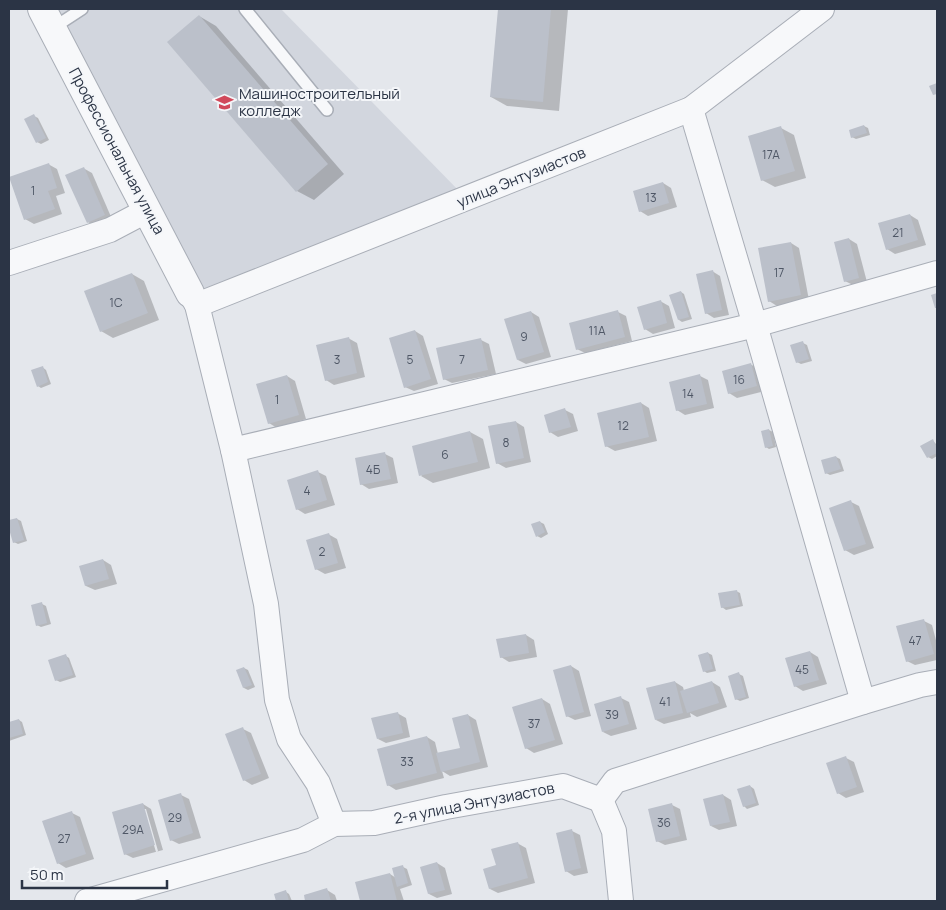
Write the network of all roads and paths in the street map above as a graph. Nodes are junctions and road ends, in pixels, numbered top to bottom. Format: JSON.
{"nodes":[{"id":1,"x":82,"y":9,"type":"edge"},
{"id":2,"x":245,"y":9,"type":"edge"},
{"id":3,"x":822,"y":9,"type":"edge"},
{"id":4,"x":47,"y":18,"type":"edge"},
{"id":5,"x":691,"y":109,"type":"junction"},
{"id":6,"x":327,"y":110,"type":"dead end"},
{"id":7,"x":148,"y":210,"type":"junction"},
{"id":8,"x":9,"y":263,"type":"edge"},
{"id":9,"x":937,"y":273,"type":"edge"},
{"id":10,"x":194,"y":299,"type":"junction"},
{"id":11,"x":755,"y":325,"type":"junction"},
{"id":12,"x":233,"y":450,"type":"junction"},
{"id":13,"x":937,"y":682,"type":"edge"},
{"id":14,"x":863,"y":702,"type":"junction"},
{"id":15,"x":601,"y":800,"type":"junction"},
{"id":16,"x":334,"y":824,"type":"junction"},
{"id":17,"x":87,"y":901,"type":"edge"},
{"id":18,"x":621,"y":901,"type":"edge"}],
"edges":[{"from":1,"to":4,"type":"lane"},
{"from":2,"to":6,"type":"lane"},
{"from":3,"to":5,"type":"street","name":"улица Энтузиастов"},
{"from":4,"to":7,"type":"street","name":"Профессиональная улица"},
{"from":5,"to":10,"type":"street","name":"улица Энтузиастов"},
{"from":5,"to":11,"type":"street"},
{"from":7,"to":8,"type":"street"},
{"from":7,"to":10,"type":"street","name":"Профессиональная улица"},
{"from":9,"to":11,"type":"street"},
{"from":10,"to":12,"type":"street"},
{"from":11,"to":12,"type":"street"},
{"from":11,"to":14,"type":"street"},
{"from":12,"to":16,"type":"street"},
{"from":13,"to":14,"type":"street"},
{"from":14,"to":15,"type":"street"},
{"from":15,"to":16,"type":"street","name":"2-я улица Энтузиастов"},
{"from":15,"to":18,"type":"street"},
{"from":16,"to":17,"type":"street","name":"2-я улица Энтузиастов"}]}
